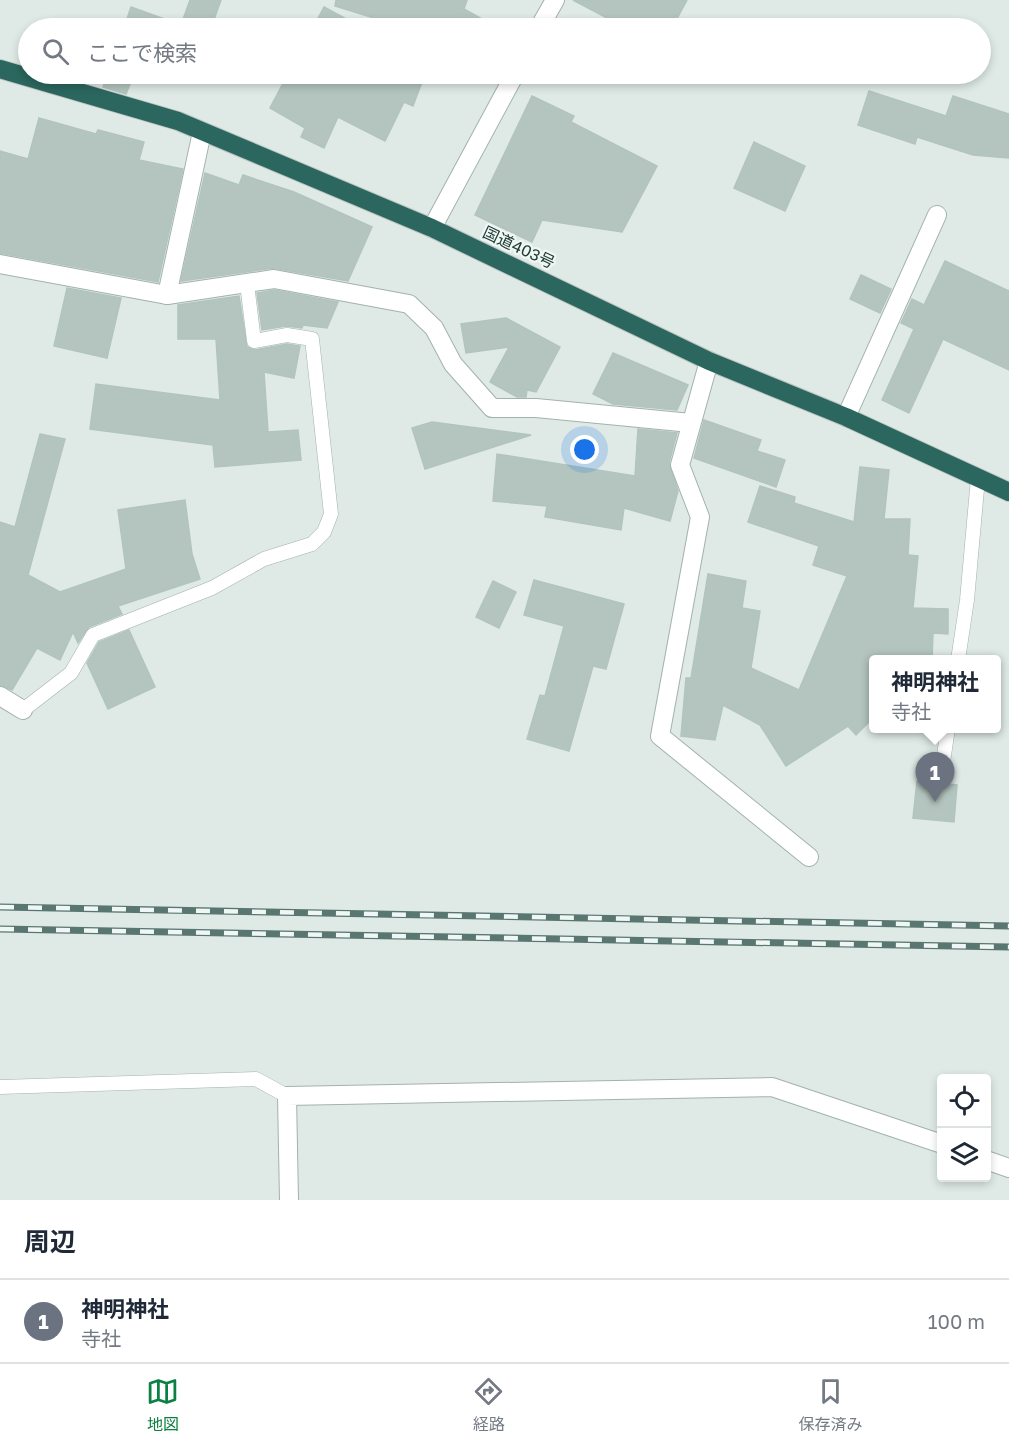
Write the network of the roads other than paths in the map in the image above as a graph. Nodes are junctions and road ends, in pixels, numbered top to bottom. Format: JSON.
{"nodes":[{"id":1,"x":555,"y":0,"type":"edge"},
{"id":2,"x":545,"y":18,"type":"edge"},
{"id":3,"x":0,"y":69,"type":"edge"},
{"id":4,"x":18,"y":74,"type":"edge"},
{"id":5,"x":51,"y":84,"type":"edge"},
{"id":6,"x":510,"y":84,"type":"edge"},
{"id":7,"x":202,"y":132,"type":"junction"},
{"id":8,"x":937,"y":215,"type":"dead end"},
{"id":9,"x":432,"y":228,"type":"junction"},
{"id":10,"x":0,"y":264,"type":"edge"},
{"id":11,"x":247,"y":284,"type":"junction"},
{"id":12,"x":167,"y":295,"type":"junction"},
{"id":13,"x":709,"y":361,"type":"junction"},
{"id":14,"x":846,"y":417,"type":"junction"},
{"id":15,"x":691,"y":423,"type":"junction"},
{"id":16,"x":978,"y":478,"type":"junction"},
{"id":17,"x":1009,"y":492,"type":"edge"},
{"id":18,"x":959,"y":655,"type":"edge"},
{"id":19,"x":0,"y":696,"type":"edge"},
{"id":20,"x":23,"y":710,"type":"joint"},
{"id":21,"x":947,"y":733,"type":"edge"},
{"id":22,"x":942,"y":770,"type":"dead end"},
{"id":23,"x":809,"y":857,"type":"dead end"},
{"id":24,"x":0,"y":1087,"type":"edge"},
{"id":25,"x":287,"y":1096,"type":"junction"},
{"id":26,"x":937,"y":1142,"type":"edge"},
{"id":27,"x":991,"y":1161,"type":"edge"},
{"id":28,"x":1009,"y":1168,"type":"edge"},
{"id":29,"x":289,"y":1200,"type":"edge"}],
"edges":[{"from":1,"to":2,"type":"street"},
{"from":3,"to":4,"type":"highway","name":"国道403号"},
{"from":5,"to":7,"type":"highway","name":"国道403号"},
{"from":6,"to":9,"type":"street"},
{"from":7,"to":9,"type":"highway","name":"国道403号"},
{"from":7,"to":12,"type":"street"},
{"from":8,"to":14,"type":"street"},
{"from":9,"to":13,"type":"highway","name":"国道403号"},
{"from":10,"to":12,"type":"street"},
{"from":11,"to":12,"type":"street"},
{"from":11,"to":15,"type":"street"},
{"from":11,"to":20,"type":"lane"},
{"from":13,"to":14,"type":"highway","name":"国道403号"},
{"from":13,"to":15,"type":"street"},
{"from":14,"to":16,"type":"highway","name":"国道403号"},
{"from":15,"to":23,"type":"street"},
{"from":16,"to":17,"type":"highway","name":"国道403号"},
{"from":16,"to":18,"type":"lane"},
{"from":19,"to":20,"type":"street"},
{"from":21,"to":22,"type":"lane"},
{"from":24,"to":25,"type":"lane"},
{"from":25,"to":26,"type":"street"},
{"from":25,"to":29,"type":"street"},
{"from":27,"to":28,"type":"street"}]}
